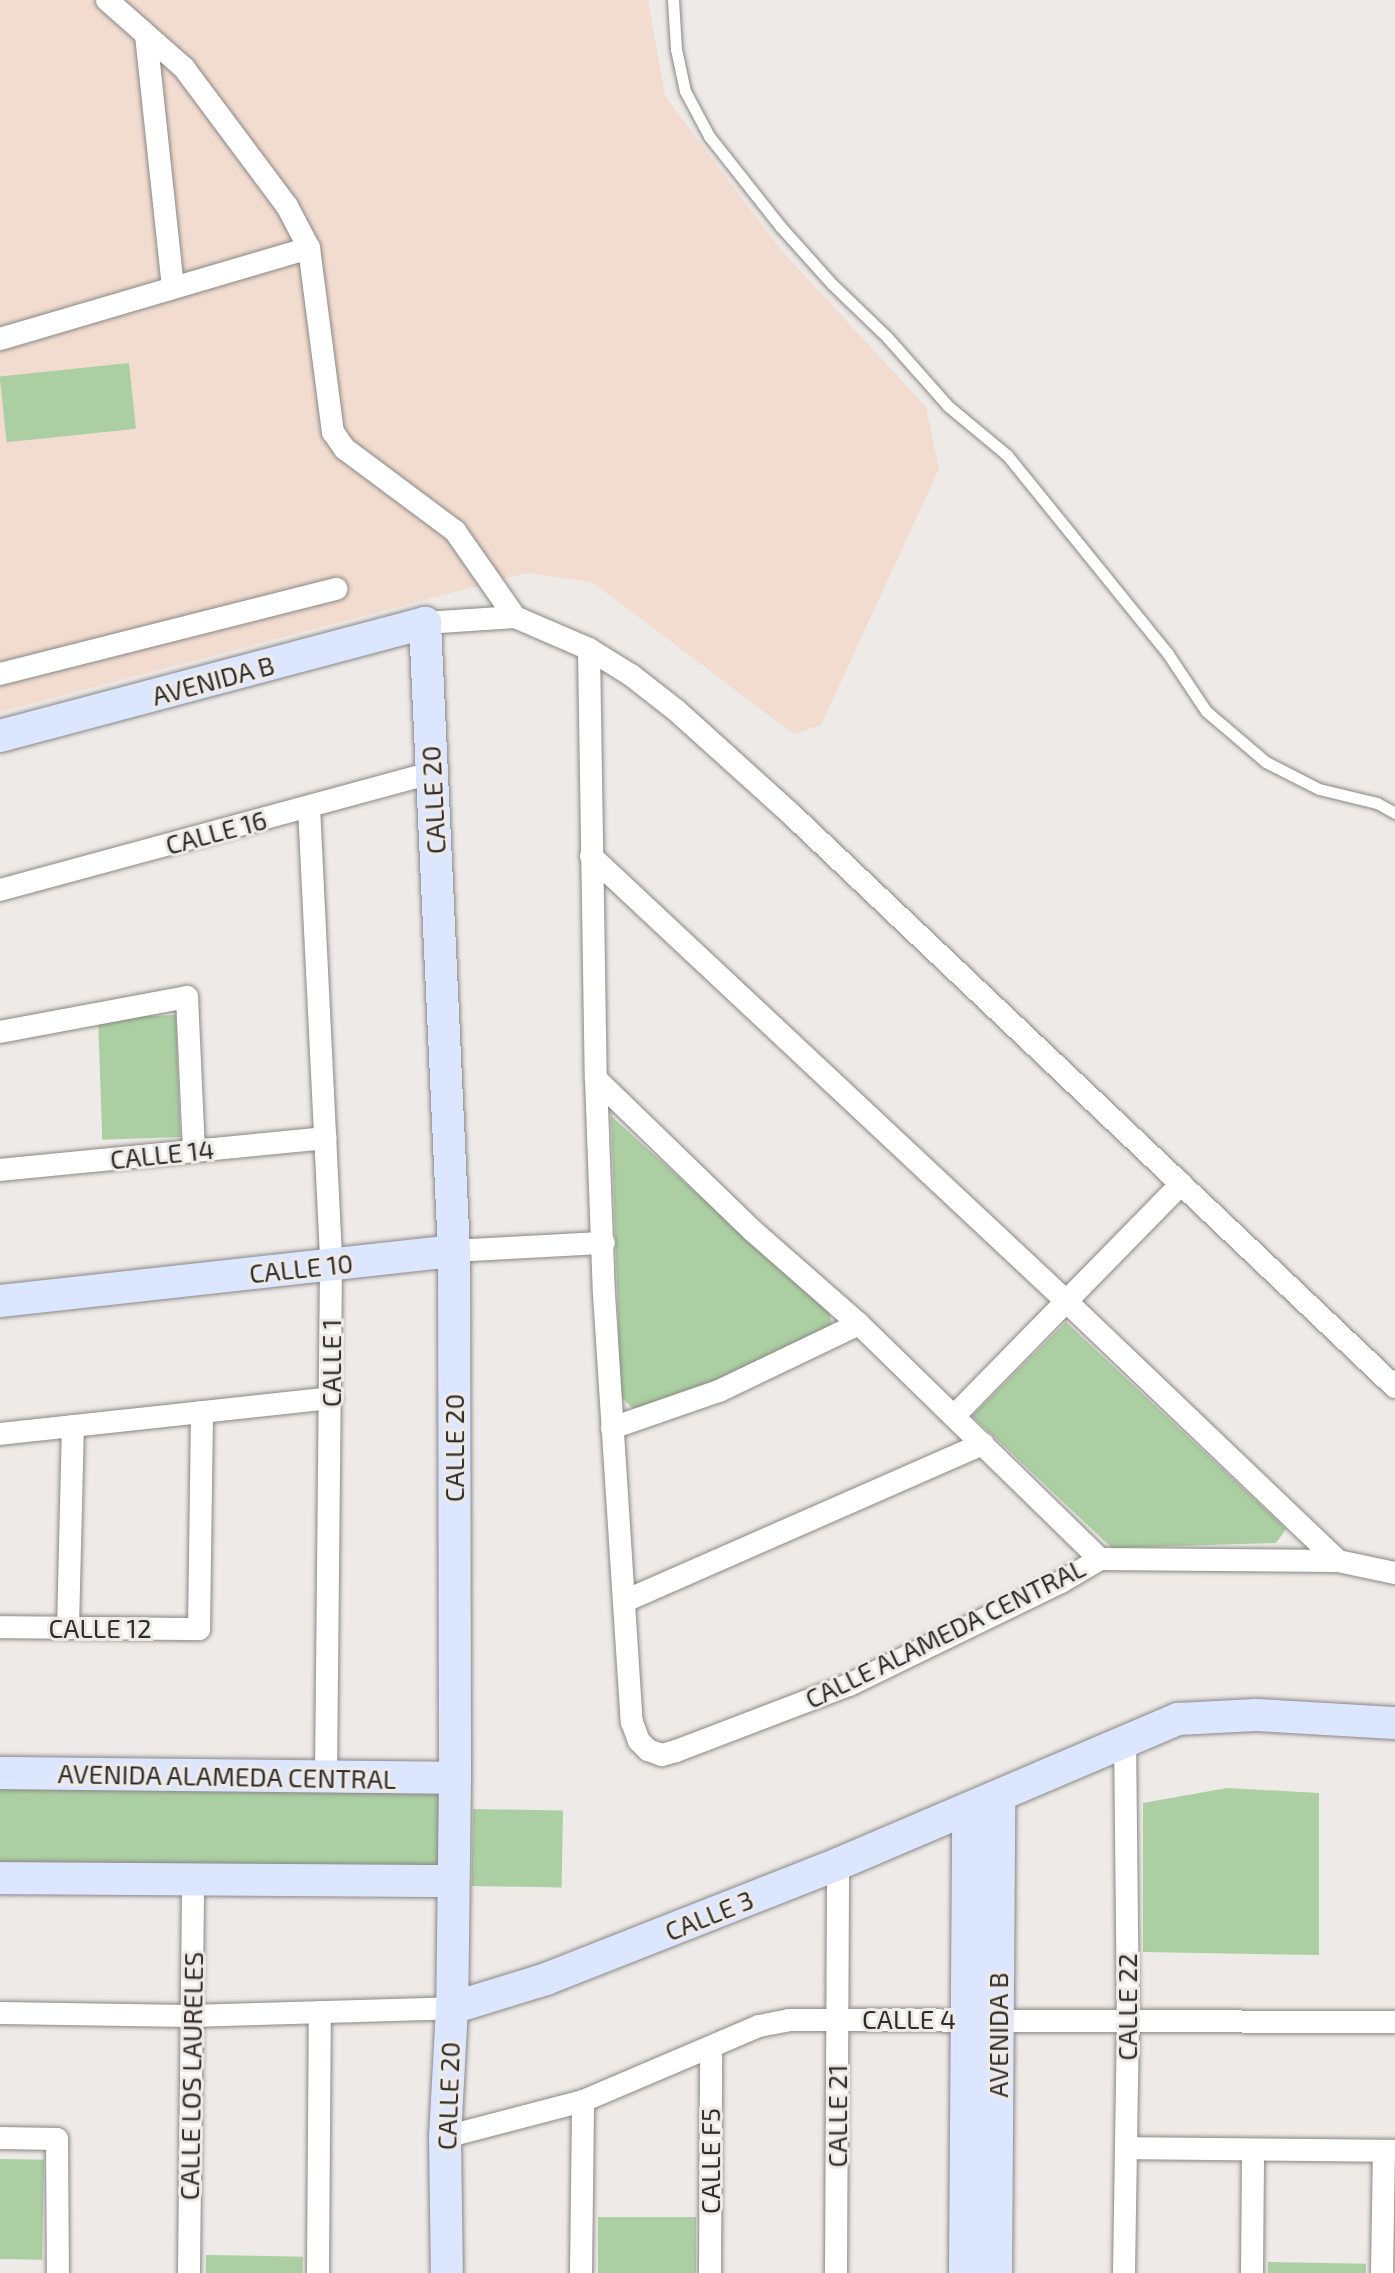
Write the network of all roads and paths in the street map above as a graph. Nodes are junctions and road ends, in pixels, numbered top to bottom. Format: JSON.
{"nodes":[{"id":1,"x":107,"y":0,"type":"edge"},
{"id":2,"x":673,"y":0,"type":"edge"},
{"id":3,"x":146,"y":35,"type":"junction"},
{"id":4,"x":309,"y":248,"type":"junction"},
{"id":5,"x":173,"y":288,"type":"junction"},
{"id":6,"x":0,"y":339,"type":"edge"},
{"id":7,"x":336,"y":589,"type":"dead end"},
{"id":8,"x":515,"y":617,"type":"junction"},
{"id":9,"x":425,"y":623,"type":"junction"},
{"id":10,"x":589,"y":649,"type":"junction"},
{"id":11,"x":0,"y":674,"type":"edge"},
{"id":12,"x":0,"y":736,"type":"edge"},
{"id":13,"x":431,"y":773,"type":"junction"},
{"id":14,"x":309,"y":807,"type":"junction"},
{"id":15,"x":1395,"y":813,"type":"edge"},
{"id":16,"x":591,"y":856,"type":"junction"},
{"id":17,"x":0,"y":890,"type":"edge"},
{"id":18,"x":0,"y":1032,"type":"edge"},
{"id":19,"x":596,"y":1079,"type":"junction"},
{"id":20,"x":325,"y":1138,"type":"junction"},
{"id":21,"x":194,"y":1151,"type":"junction"},
{"id":22,"x":0,"y":1170,"type":"edge"},
{"id":23,"x":1181,"y":1184,"type":"junction"},
{"id":24,"x":604,"y":1243,"type":"junction"},
{"id":25,"x":454,"y":1251,"type":"junction"},
{"id":26,"x":331,"y":1265,"type":"junction"},
{"id":27,"x":0,"y":1301,"type":"edge"},
{"id":28,"x":1066,"y":1301,"type":"junction"},
{"id":29,"x":859,"y":1324,"type":"junction"},
{"id":30,"x":1395,"y":1387,"type":"edge"},
{"id":31,"x":331,"y":1398,"type":"junction"},
{"id":32,"x":202,"y":1412,"type":"junction"},
{"id":33,"x":954,"y":1416,"type":"junction"},
{"id":34,"x":73,"y":1426,"type":"junction"},
{"id":35,"x":612,"y":1428,"type":"junction"},
{"id":36,"x":0,"y":1434,"type":"edge"},
{"id":37,"x":983,"y":1444,"type":"junction"},
{"id":38,"x":1100,"y":1559,"type":"junction"},
{"id":39,"x":1338,"y":1561,"type":"junction"},
{"id":40,"x":1395,"y":1573,"type":"edge"},
{"id":41,"x":625,"y":1601,"type":"junction"},
{"id":42,"x":0,"y":1627,"type":"edge"},
{"id":43,"x":68,"y":1628,"type":"junction"},
{"id":44,"x":1395,"y":1723,"type":"edge"},
{"id":45,"x":1125,"y":1741,"type":"junction"},
{"id":46,"x":0,"y":1773,"type":"edge"},
{"id":47,"x":326,"y":1776,"type":"junction"},
{"id":48,"x":455,"y":1778,"type":"junction"},
{"id":49,"x":999,"y":1796,"type":"junction"},
{"id":50,"x":968,"y":1811,"type":"junction"},
{"id":51,"x":838,"y":1864,"type":"junction"},
{"id":52,"x":0,"y":1878,"type":"edge"},
{"id":53,"x":193,"y":1879,"type":"junction"},
{"id":54,"x":453,"y":1881,"type":"junction"},
{"id":55,"x":452,"y":2008,"type":"junction"},
{"id":56,"x":320,"y":2012,"type":"junction"},
{"id":57,"x":0,"y":2013,"type":"edge"},
{"id":58,"x":190,"y":2016,"type":"junction"},
{"id":59,"x":837,"y":2019,"type":"junction"},
{"id":60,"x":967,"y":2020,"type":"junction"},
{"id":61,"x":998,"y":2020,"type":"junction"},
{"id":62,"x":1128,"y":2021,"type":"junction"},
{"id":63,"x":1395,"y":2022,"type":"edge"},
{"id":64,"x":711,"y":2048,"type":"junction"},
{"id":65,"x":583,"y":2101,"type":"junction"},
{"id":66,"x":445,"y":2137,"type":"junction"},
{"id":67,"x":0,"y":2138,"type":"edge"},
{"id":68,"x":1126,"y":2148,"type":"junction"},
{"id":69,"x":1253,"y":2150,"type":"junction"},
{"id":70,"x":1389,"y":2151,"type":"edge"},
{"id":71,"x":58,"y":2273,"type":"edge"},
{"id":72,"x":189,"y":2273,"type":"edge"},
{"id":73,"x":318,"y":2273,"type":"edge"},
{"id":74,"x":447,"y":2273,"type":"edge"},
{"id":75,"x":581,"y":2273,"type":"edge"},
{"id":76,"x":710,"y":2273,"type":"edge"},
{"id":77,"x":836,"y":2273,"type":"edge"},
{"id":78,"x":965,"y":2273,"type":"edge"},
{"id":79,"x":996,"y":2273,"type":"edge"},
{"id":80,"x":1124,"y":2273,"type":"edge"},
{"id":81,"x":1252,"y":2273,"type":"edge"},
{"id":82,"x":1382,"y":2273,"type":"edge"}],
"edges":[{"from":1,"to":3,"type":"street"},
{"from":2,"to":15,"type":"lane"},
{"from":3,"to":4,"type":"street"},
{"from":3,"to":5,"type":"street"},
{"from":4,"to":5,"type":"street"},
{"from":4,"to":8,"type":"street"},
{"from":5,"to":6,"type":"street"},
{"from":7,"to":11,"type":"street"},
{"from":8,"to":9,"type":"street"},
{"from":8,"to":10,"type":"street"},
{"from":9,"to":12,"type":"street","name":"AVENIDA B"},
{"from":9,"to":13,"type":"street","name":"CALLE 20"},
{"from":10,"to":16,"type":"street"},
{"from":10,"to":23,"type":"street"},
{"from":13,"to":14,"type":"street","name":"CALLE 16"},
{"from":13,"to":25,"type":"street","name":"CALLE 20"},
{"from":14,"to":17,"type":"street","name":"CALLE 16"},
{"from":14,"to":20,"type":"street","name":"CALLE 1"},
{"from":16,"to":19,"type":"street"},
{"from":16,"to":28,"type":"street"},
{"from":18,"to":21,"type":"street"},
{"from":19,"to":24,"type":"street"},
{"from":19,"to":29,"type":"street"},
{"from":20,"to":21,"type":"street","name":"CALLE 14"},
{"from":20,"to":26,"type":"street","name":"CALLE 1"},
{"from":21,"to":22,"type":"street","name":"CALLE 14"},
{"from":23,"to":28,"type":"street"},
{"from":23,"to":30,"type":"street"},
{"from":24,"to":25,"type":"street","name":"CALLE 10"},
{"from":24,"to":35,"type":"street"},
{"from":25,"to":26,"type":"street","name":"CALLE 10"},
{"from":25,"to":48,"type":"street","name":"CALLE 20"},
{"from":26,"to":27,"type":"street","name":"CALLE 10"},
{"from":26,"to":31,"type":"street","name":"CALLE 1"},
{"from":28,"to":33,"type":"street"},
{"from":28,"to":39,"type":"street"},
{"from":29,"to":33,"type":"street"},
{"from":29,"to":35,"type":"street"},
{"from":31,"to":32,"type":"street"},
{"from":31,"to":47,"type":"street","name":"CALLE 1"},
{"from":32,"to":34,"type":"street"},
{"from":32,"to":43,"type":"street","name":"CALLE 12"},
{"from":33,"to":37,"type":"street"},
{"from":34,"to":36,"type":"street"},
{"from":34,"to":43,"type":"street"},
{"from":35,"to":41,"type":"street"},
{"from":37,"to":38,"type":"street"},
{"from":37,"to":41,"type":"street"},
{"from":38,"to":39,"type":"street","name":"CALLE ALAMEDA CENTRAL"},
{"from":38,"to":41,"type":"street","name":"CALLE ALAMEDA CENTRAL"},
{"from":39,"to":40,"type":"street","name":"CALLE ALAMEDA CENTRAL"},
{"from":42,"to":43,"type":"street","name":"CALLE 12"},
{"from":44,"to":45,"type":"street","name":"CALLE 3"},
{"from":45,"to":49,"type":"street","name":"CALLE 3"},
{"from":45,"to":62,"type":"street","name":"CALLE 22"},
{"from":46,"to":47,"type":"street","name":"AVENIDA ALAMEDA CENTRAL"},
{"from":47,"to":48,"type":"street","name":"AVENIDA ALAMEDA CENTRAL"},
{"from":48,"to":54,"type":"street","name":"CALLE 20"},
{"from":49,"to":50,"type":"street","name":"CALLE 3"},
{"from":49,"to":61,"type":"street","name":"AVENIDA B"},
{"from":50,"to":51,"type":"street","name":"CALLE 3"},
{"from":50,"to":60,"type":"street","name":"AVENIDA B"},
{"from":51,"to":55,"type":"street","name":"CALLE 3"},
{"from":51,"to":59,"type":"street","name":"CALLE 21"},
{"from":52,"to":53,"type":"street"},
{"from":53,"to":54,"type":"street"},
{"from":53,"to":58,"type":"street","name":"CALLE LOS LAURELES"},
{"from":54,"to":55,"type":"street","name":"CALLE 20"},
{"from":55,"to":56,"type":"street","name":"CALLE 3"},
{"from":55,"to":66,"type":"street","name":"CALLE 20"},
{"from":56,"to":58,"type":"street","name":"CALLE 3"},
{"from":56,"to":73,"type":"street"},
{"from":57,"to":58,"type":"street","name":"CALLE 3"},
{"from":58,"to":72,"type":"street","name":"CALLE LOS LAURELES"},
{"from":59,"to":60,"type":"street","name":"CALLE 4"},
{"from":59,"to":64,"type":"street","name":"CALLE 4"},
{"from":59,"to":77,"type":"street","name":"CALLE 21"},
{"from":60,"to":61,"type":"street","name":"CALLE 4"},
{"from":60,"to":78,"type":"street","name":"AVENIDA B"},
{"from":61,"to":62,"type":"street","name":"CALLE 4"},
{"from":61,"to":79,"type":"street","name":"AVENIDA B"},
{"from":62,"to":63,"type":"street","name":"CALLE 4"},
{"from":62,"to":68,"type":"street","name":"CALLE 22"},
{"from":64,"to":65,"type":"street","name":"CALLE 4"},
{"from":64,"to":76,"type":"street","name":"CALLE F5"},
{"from":65,"to":66,"type":"street","name":"CALLE 4"},
{"from":65,"to":75,"type":"street"},
{"from":66,"to":74,"type":"street","name":"CALLE 20"},
{"from":67,"to":71,"type":"street"},
{"from":68,"to":69,"type":"street"},
{"from":68,"to":80,"type":"street","name":"CALLE 22"},
{"from":69,"to":70,"type":"street"},
{"from":69,"to":81,"type":"street"},
{"from":70,"to":82,"type":"street"}]}
